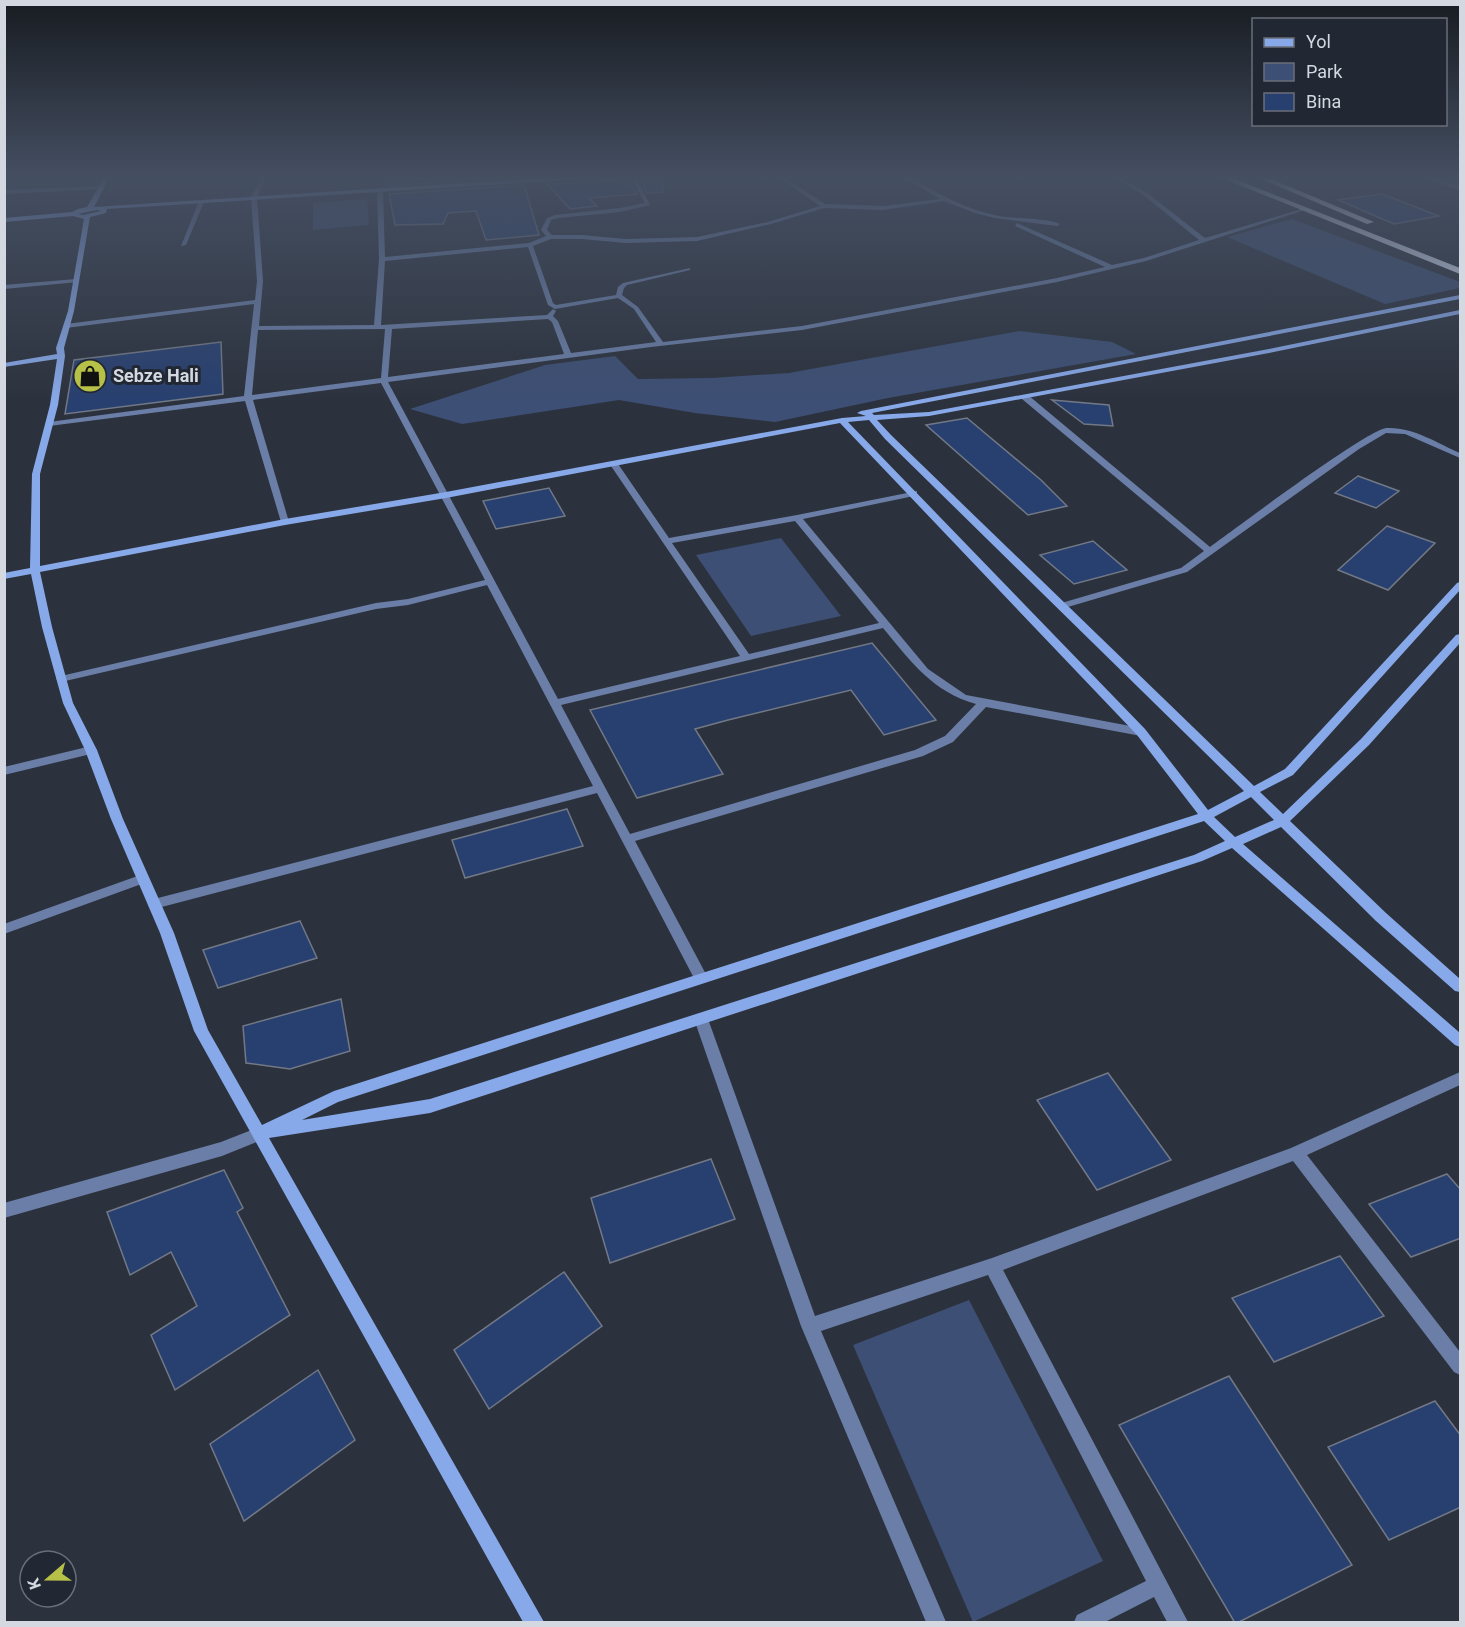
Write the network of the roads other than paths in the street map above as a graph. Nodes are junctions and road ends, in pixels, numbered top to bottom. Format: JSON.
{"nodes":[{"id":1,"x":81,"y":252,"type":"edge"},
{"id":2,"x":258,"y":252,"type":"edge"},
{"id":3,"x":382,"y":252,"type":"edge"},
{"id":4,"x":457,"y":252,"type":"edge"},
{"id":5,"x":532,"y":252,"type":"edge"},
{"id":6,"x":1078,"y":252,"type":"edge"},
{"id":7,"x":1162,"y":252,"type":"edge"},
{"id":8,"x":1412,"y":252,"type":"edge"},
{"id":9,"x":382,"y":259,"type":"junction"},
{"id":10,"x":1111,"y":267,"type":"junction"},
{"id":11,"x":688,"y":269,"type":"dead end"},
{"id":12,"x":1461,"y":271,"type":"edge"},
{"id":13,"x":76,"y":281,"type":"junction"},
{"id":14,"x":4,"y":287,"type":"edge"},
{"id":15,"x":619,"y":296,"type":"junction"},
{"id":16,"x":1461,"y":297,"type":"edge"},
{"id":17,"x":258,"y":302,"type":"junction"},
{"id":18,"x":555,"y":307,"type":"junction"},
{"id":19,"x":1461,"y":312,"type":"edge"},
{"id":20,"x":549,"y":317,"type":"junction"},
{"id":21,"x":66,"y":326,"type":"junction"},
{"id":22,"x":377,"y":326,"type":"junction"},
{"id":23,"x":389,"y":327,"type":"junction"},
{"id":24,"x":255,"y":328,"type":"junction"},
{"id":25,"x":661,"y":344,"type":"junction"},
{"id":26,"x":61,"y":356,"type":"junction"},
{"id":27,"x":569,"y":357,"type":"junction"},
{"id":28,"x":4,"y":365,"type":"edge"},
{"id":29,"x":384,"y":381,"type":"junction"},
{"id":30,"x":248,"y":397,"type":"junction"},
{"id":31,"x":1025,"y":397,"type":"junction"},
{"id":32,"x":869,"y":415,"type":"junction"},
{"id":33,"x":842,"y":420,"type":"junction"},
{"id":34,"x":49,"y":424,"type":"junction"},
{"id":35,"x":1461,"y":456,"type":"edge"},
{"id":36,"x":613,"y":463,"type":"junction"},
{"id":37,"x":914,"y":493,"type":"junction"},
{"id":38,"x":446,"y":495,"type":"junction"},
{"id":39,"x":797,"y":518,"type":"junction"},
{"id":40,"x":285,"y":522,"type":"junction"},
{"id":41,"x":667,"y":541,"type":"junction"},
{"id":42,"x":1211,"y":552,"type":"junction"},
{"id":43,"x":35,"y":570,"type":"junction"},
{"id":44,"x":4,"y":576,"type":"edge"},
{"id":45,"x":491,"y":580,"type":"junction"},
{"id":46,"x":1461,"y":585,"type":"edge"},
{"id":47,"x":1061,"y":606,"type":"junction"},
{"id":48,"x":885,"y":625,"type":"junction"},
{"id":49,"x":1461,"y":637,"type":"edge"},
{"id":50,"x":747,"y":658,"type":"junction"},
{"id":51,"x":61,"y":679,"type":"junction"},
{"id":52,"x":555,"y":703,"type":"junction"},
{"id":53,"x":984,"y":703,"type":"junction"},
{"id":54,"x":1141,"y":732,"type":"junction"},
{"id":55,"x":91,"y":750,"type":"junction"},
{"id":56,"x":4,"y":771,"type":"edge"},
{"id":57,"x":600,"y":788,"type":"junction"},
{"id":58,"x":1252,"y":792,"type":"junction"},
{"id":59,"x":1206,"y":816,"type":"junction"},
{"id":60,"x":1282,"y":822,"type":"junction"},
{"id":61,"x":627,"y":839,"type":"junction"},
{"id":62,"x":1234,"y":843,"type":"junction"},
{"id":63,"x":143,"y":879,"type":"junction"},
{"id":64,"x":154,"y":904,"type":"junction"},
{"id":65,"x":4,"y":929,"type":"edge"},
{"id":66,"x":700,"y":978,"type":"junction"},
{"id":67,"x":1461,"y":987,"type":"edge"},
{"id":68,"x":700,"y":1018,"type":"junction"},
{"id":69,"x":1461,"y":1041,"type":"edge"},
{"id":70,"x":1461,"y":1078,"type":"edge"},
{"id":71,"x":259,"y":1134,"type":"junction"},
{"id":72,"x":1296,"y":1153,"type":"junction"},
{"id":73,"x":4,"y":1211,"type":"edge"},
{"id":74,"x":992,"y":1266,"type":"junction"},
{"id":75,"x":810,"y":1326,"type":"junction"},
{"id":76,"x":1461,"y":1366,"type":"edge"},
{"id":77,"x":1158,"y":1585,"type":"junction"},
{"id":78,"x":534,"y":1623,"type":"edge"},
{"id":79,"x":936,"y":1623,"type":"edge"},
{"id":80,"x":1084,"y":1623,"type":"edge"},
{"id":81,"x":1178,"y":1623,"type":"edge"}],
"edges":[{"from":1,"to":13,"type":"street"},
{"from":2,"to":17,"type":"street"},
{"from":3,"to":9,"type":"street"},
{"from":4,"to":9,"type":"street"},
{"from":5,"to":18,"type":"street"},
{"from":6,"to":10,"type":"street"},
{"from":7,"to":10,"type":"street"},
{"from":8,"to":12,"type":"highway"},
{"from":9,"to":22,"type":"street"},
{"from":10,"to":25,"type":"street"},
{"from":11,"to":15,"type":"street"},
{"from":13,"to":14,"type":"street"},
{"from":13,"to":21,"type":"street"},
{"from":15,"to":18,"type":"street"},
{"from":15,"to":25,"type":"street"},
{"from":16,"to":32,"type":"street"},
{"from":17,"to":21,"type":"street"},
{"from":17,"to":24,"type":"street"},
{"from":18,"to":20,"type":"street"},
{"from":19,"to":31,"type":"street"},
{"from":20,"to":23,"type":"street"},
{"from":20,"to":27,"type":"street"},
{"from":21,"to":26,"type":"street"},
{"from":22,"to":23,"type":"street"},
{"from":22,"to":24,"type":"street"},
{"from":23,"to":29,"type":"street"},
{"from":24,"to":30,"type":"street"},
{"from":25,"to":27,"type":"street"},
{"from":26,"to":28,"type":"street"},
{"from":26,"to":34,"type":"street"},
{"from":27,"to":29,"type":"street"},
{"from":29,"to":30,"type":"street"},
{"from":29,"to":38,"type":"street"},
{"from":30,"to":34,"type":"street"},
{"from":30,"to":40,"type":"street"},
{"from":31,"to":32,"type":"street"},
{"from":31,"to":42,"type":"street"},
{"from":32,"to":33,"type":"street"},
{"from":32,"to":47,"type":"street"},
{"from":33,"to":36,"type":"street"},
{"from":33,"to":37,"type":"street"},
{"from":34,"to":43,"type":"street"},
{"from":35,"to":42,"type":"street"},
{"from":36,"to":38,"type":"street"},
{"from":36,"to":41,"type":"street"},
{"from":37,"to":39,"type":"street"},
{"from":37,"to":54,"type":"street"},
{"from":38,"to":40,"type":"street"},
{"from":38,"to":45,"type":"street"},
{"from":39,"to":41,"type":"street"},
{"from":39,"to":48,"type":"street"},
{"from":40,"to":43,"type":"street"},
{"from":41,"to":50,"type":"street"},
{"from":42,"to":47,"type":"street"},
{"from":43,"to":44,"type":"street"},
{"from":43,"to":51,"type":"street"},
{"from":45,"to":51,"type":"street"},
{"from":45,"to":52,"type":"street"},
{"from":46,"to":58,"type":"street"},
{"from":47,"to":58,"type":"street"},
{"from":48,"to":50,"type":"street"},
{"from":48,"to":53,"type":"street"},
{"from":49,"to":60,"type":"street"},
{"from":50,"to":52,"type":"street"},
{"from":51,"to":55,"type":"street"},
{"from":52,"to":57,"type":"street"},
{"from":53,"to":54,"type":"street"},
{"from":53,"to":61,"type":"street"},
{"from":54,"to":59,"type":"street"},
{"from":55,"to":56,"type":"street"},
{"from":55,"to":63,"type":"street"},
{"from":57,"to":61,"type":"street"},
{"from":57,"to":64,"type":"street"},
{"from":58,"to":59,"type":"street"},
{"from":58,"to":60,"type":"street"},
{"from":59,"to":62,"type":"street"},
{"from":59,"to":66,"type":"street"},
{"from":60,"to":62,"type":"street"},
{"from":60,"to":67,"type":"street"},
{"from":61,"to":66,"type":"street"},
{"from":62,"to":68,"type":"street"},
{"from":62,"to":69,"type":"street"},
{"from":63,"to":64,"type":"street"},
{"from":63,"to":65,"type":"street"},
{"from":64,"to":71,"type":"street"},
{"from":66,"to":71,"type":"street"},
{"from":68,"to":71,"type":"street"},
{"from":68,"to":75,"type":"street"},
{"from":70,"to":72,"type":"street"},
{"from":71,"to":73,"type":"street"},
{"from":71,"to":78,"type":"street"},
{"from":72,"to":74,"type":"street"},
{"from":72,"to":76,"type":"street"},
{"from":74,"to":75,"type":"street"},
{"from":74,"to":77,"type":"street"},
{"from":75,"to":79,"type":"street"},
{"from":77,"to":80,"type":"street"},
{"from":77,"to":81,"type":"street"}]}
